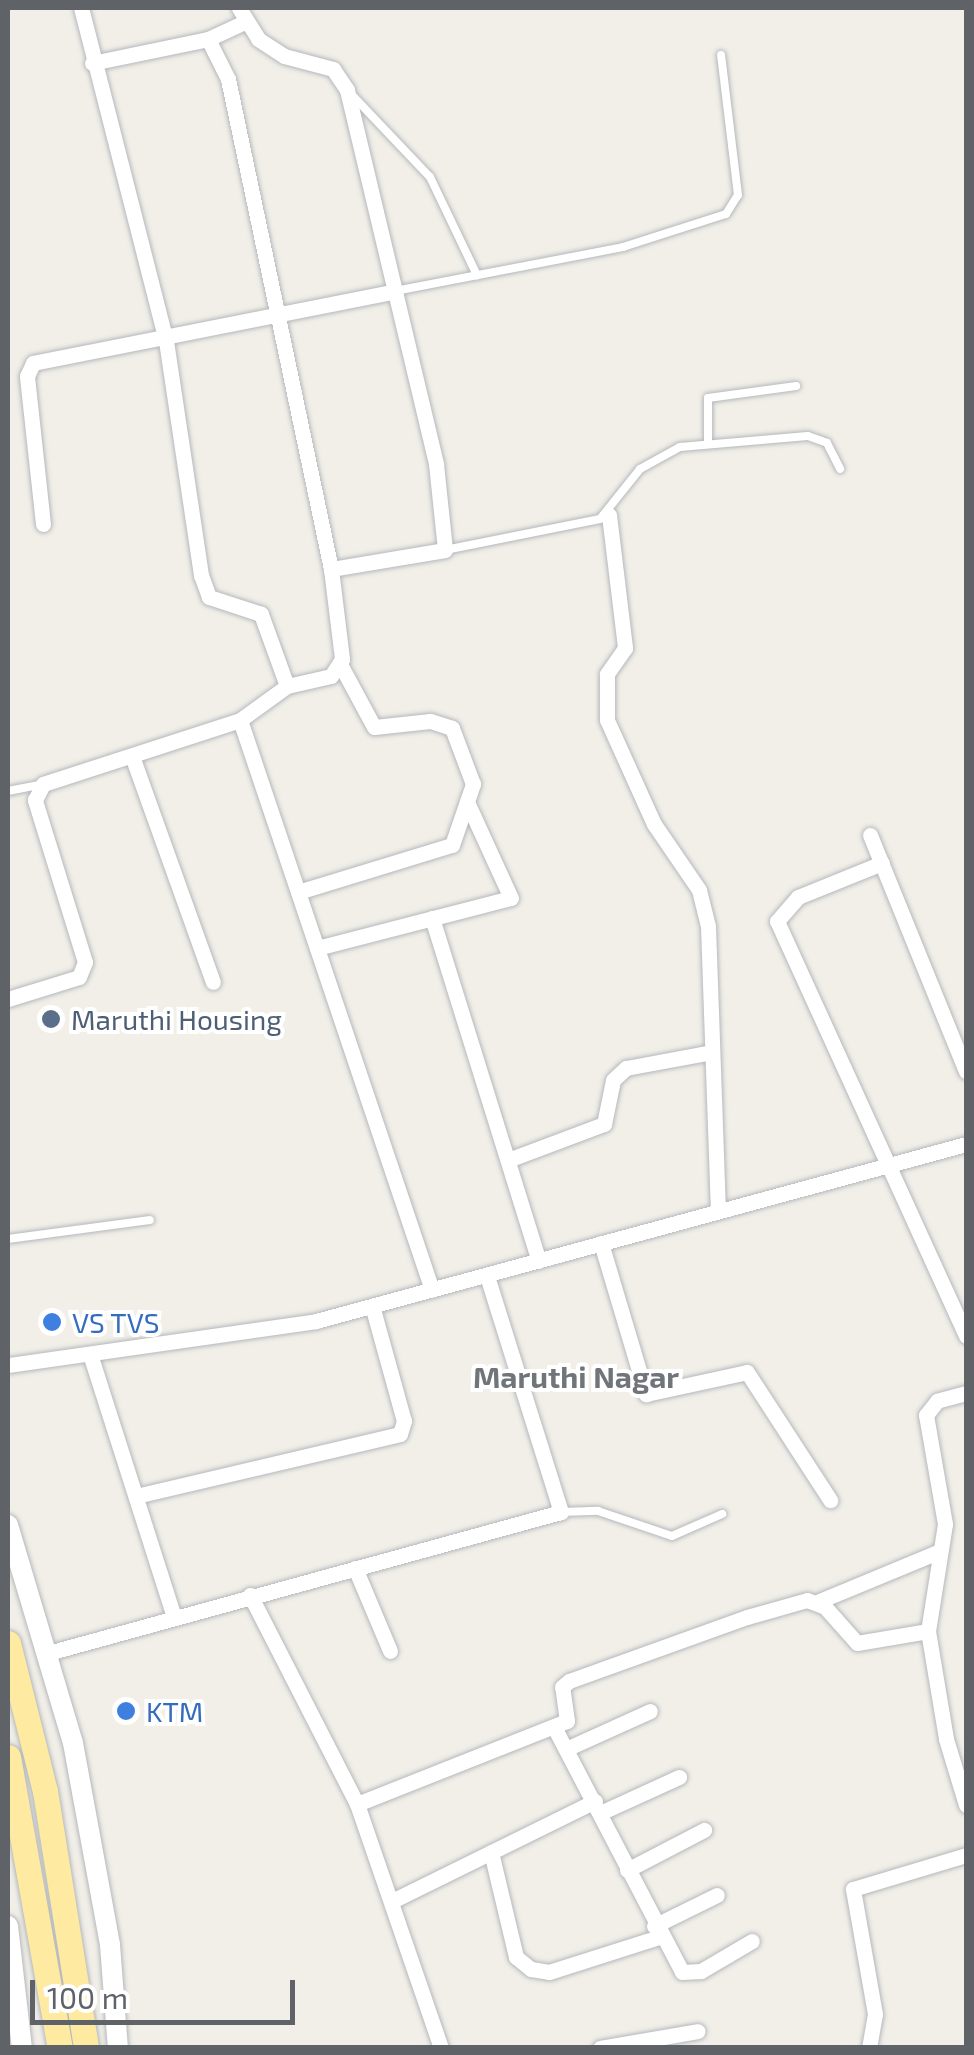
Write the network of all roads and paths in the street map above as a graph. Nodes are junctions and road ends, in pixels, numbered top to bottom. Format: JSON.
{"nodes":[{"id":1,"x":82,"y":8,"type":"edge"},
{"id":2,"x":241,"y":15,"type":"edge"},
{"id":3,"x":208,"y":38,"type":"junction"},
{"id":4,"x":721,"y":55,"type":"dead end"},
{"id":5,"x":92,"y":63,"type":"junction"},
{"id":6,"x":347,"y":90,"type":"junction"},
{"id":7,"x":477,"y":275,"type":"junction"},
{"id":8,"x":395,"y":290,"type":"junction"},
{"id":9,"x":277,"y":317,"type":"junction"},
{"id":10,"x":166,"y":341,"type":"junction"},
{"id":11,"x":796,"y":386,"type":"dead end"},
{"id":12,"x":708,"y":443,"type":"junction"},
{"id":13,"x":840,"y":469,"type":"dead end"},
{"id":14,"x":608,"y":514,"type":"junction"},
{"id":15,"x":43,"y":524,"type":"dead end"},
{"id":16,"x":444,"y":550,"type":"junction"},
{"id":17,"x":331,"y":569,"type":"junction"},
{"id":18,"x":341,"y":666,"type":"junction"},
{"id":19,"x":287,"y":686,"type":"junction"},
{"id":20,"x":240,"y":720,"type":"junction"},
{"id":21,"x":132,"y":756,"type":"junction"},
{"id":22,"x":43,"y":784,"type":"junction"},
{"id":23,"x":8,"y":791,"type":"edge"},
{"id":24,"x":467,"y":802,"type":"junction"},
{"id":25,"x":870,"y":835,"type":"dead end"},
{"id":26,"x":882,"y":863,"type":"junction"},
{"id":27,"x":298,"y":892,"type":"junction"},
{"id":28,"x":432,"y":918,"type":"junction"},
{"id":29,"x":317,"y":948,"type":"junction"},
{"id":30,"x":213,"y":982,"type":"dead end"},
{"id":31,"x":8,"y":999,"type":"edge"},
{"id":32,"x":712,"y":1052,"type":"junction"},
{"id":33,"x":966,"y":1071,"type":"edge"},
{"id":34,"x":966,"y":1144,"type":"edge"},
{"id":35,"x":508,"y":1160,"type":"junction"},
{"id":36,"x":890,"y":1168,"type":"junction"},
{"id":37,"x":718,"y":1208,"type":"junction"},
{"id":38,"x":150,"y":1220,"type":"dead end"},
{"id":39,"x":8,"y":1240,"type":"edge"},
{"id":40,"x":600,"y":1243,"type":"junction"},
{"id":41,"x":538,"y":1261,"type":"junction"},
{"id":42,"x":486,"y":1276,"type":"junction"},
{"id":43,"x":432,"y":1290,"type":"junction"},
{"id":44,"x":372,"y":1306,"type":"junction"},
{"id":45,"x":966,"y":1336,"type":"edge"},
{"id":46,"x":90,"y":1354,"type":"junction"},
{"id":47,"x":8,"y":1365,"type":"edge"},
{"id":48,"x":966,"y":1393,"type":"edge"},
{"id":49,"x":136,"y":1496,"type":"junction"},
{"id":50,"x":830,"y":1500,"type":"dead end"},
{"id":51,"x":561,"y":1512,"type":"junction"},
{"id":52,"x":722,"y":1514,"type":"dead end"},
{"id":53,"x":8,"y":1525,"type":"edge"},
{"id":54,"x":938,"y":1552,"type":"junction"},
{"id":55,"x":355,"y":1568,"type":"junction"},
{"id":56,"x":250,"y":1595,"type":"junction"},
{"id":57,"x":817,"y":1602,"type":"junction"},
{"id":58,"x":174,"y":1616,"type":"junction"},
{"id":59,"x":928,"y":1631,"type":"junction"},
{"id":60,"x":8,"y":1643,"type":"edge"},
{"id":61,"x":390,"y":1651,"type":"dead end"},
{"id":62,"x":48,"y":1653,"type":"junction"},
{"id":63,"x":650,"y":1711,"type":"dead end"},
{"id":64,"x":554,"y":1726,"type":"junction"},
{"id":65,"x":566,"y":1749,"type":"junction"},
{"id":66,"x":8,"y":1757,"type":"edge"},
{"id":67,"x":679,"y":1776,"type":"dead end"},
{"id":68,"x":357,"y":1804,"type":"junction"},
{"id":69,"x":966,"y":1805,"type":"edge"},
{"id":70,"x":597,"y":1807,"type":"junction"},
{"id":71,"x":704,"y":1830,"type":"dead end"},
{"id":72,"x":490,"y":1852,"type":"junction"},
{"id":73,"x":966,"y":1855,"type":"edge"},
{"id":74,"x":627,"y":1870,"type":"junction"},
{"id":75,"x":717,"y":1896,"type":"dead end"},
{"id":76,"x":394,"y":1900,"type":"junction"},
{"id":77,"x":656,"y":1931,"type":"junction"},
{"id":78,"x":8,"y":1935,"type":"edge"},
{"id":79,"x":752,"y":1942,"type":"dead end"},
{"id":80,"x":11,"y":1984,"type":"edge"},
{"id":81,"x":698,"y":2030,"type":"dead end"},
{"id":82,"x":22,"y":2048,"type":"edge"},
{"id":83,"x":60,"y":2048,"type":"edge"},
{"id":84,"x":86,"y":2048,"type":"edge"},
{"id":85,"x":118,"y":2048,"type":"edge"},
{"id":86,"x":441,"y":2048,"type":"edge"},
{"id":87,"x":600,"y":2048,"type":"edge"},
{"id":88,"x":869,"y":2048,"type":"edge"}],
"edges":[{"from":1,"to":5,"type":"street"},
{"from":2,"to":3,"type":"street"},
{"from":2,"to":6,"type":"street"},
{"from":3,"to":5,"type":"street"},
{"from":3,"to":9,"type":"street"},
{"from":4,"to":7,"type":"lane"},
{"from":5,"to":10,"type":"street"},
{"from":6,"to":7,"type":"lane"},
{"from":6,"to":8,"type":"street"},
{"from":7,"to":8,"type":"lane"},
{"from":8,"to":9,"type":"street"},
{"from":8,"to":16,"type":"street"},
{"from":9,"to":10,"type":"street"},
{"from":9,"to":17,"type":"street"},
{"from":10,"to":15,"type":"street"},
{"from":10,"to":19,"type":"street"},
{"from":11,"to":12,"type":"lane"},
{"from":12,"to":13,"type":"lane"},
{"from":12,"to":14,"type":"lane"},
{"from":14,"to":16,"type":"lane"},
{"from":14,"to":32,"type":"street"},
{"from":16,"to":17,"type":"street"},
{"from":17,"to":18,"type":"street"},
{"from":18,"to":19,"type":"street"},
{"from":18,"to":24,"type":"street"},
{"from":19,"to":20,"type":"street"},
{"from":20,"to":21,"type":"street"},
{"from":20,"to":27,"type":"street"},
{"from":21,"to":22,"type":"street"},
{"from":21,"to":30,"type":"street"},
{"from":22,"to":23,"type":"lane"},
{"from":22,"to":31,"type":"street"},
{"from":24,"to":27,"type":"street"},
{"from":24,"to":28,"type":"street"},
{"from":25,"to":26,"type":"street"},
{"from":26,"to":33,"type":"street"},
{"from":26,"to":36,"type":"street"},
{"from":27,"to":29,"type":"street"},
{"from":28,"to":29,"type":"street"},
{"from":28,"to":35,"type":"street"},
{"from":29,"to":43,"type":"street"},
{"from":32,"to":35,"type":"street"},
{"from":32,"to":37,"type":"street"},
{"from":34,"to":36,"type":"street"},
{"from":35,"to":41,"type":"street"},
{"from":36,"to":37,"type":"street"},
{"from":36,"to":45,"type":"street"},
{"from":37,"to":40,"type":"street"},
{"from":38,"to":39,"type":"lane"},
{"from":40,"to":41,"type":"street"},
{"from":40,"to":50,"type":"street"},
{"from":41,"to":42,"type":"street"},
{"from":42,"to":43,"type":"street"},
{"from":42,"to":51,"type":"street"},
{"from":43,"to":44,"type":"street"},
{"from":44,"to":46,"type":"street"},
{"from":44,"to":49,"type":"street"},
{"from":46,"to":47,"type":"street"},
{"from":46,"to":49,"type":"street"},
{"from":48,"to":54,"type":"street"},
{"from":49,"to":58,"type":"street"},
{"from":51,"to":52,"type":"lane"},
{"from":51,"to":55,"type":"street"},
{"from":53,"to":62,"type":"street"},
{"from":54,"to":57,"type":"street"},
{"from":54,"to":59,"type":"street"},
{"from":55,"to":56,"type":"street"},
{"from":55,"to":61,"type":"street"},
{"from":56,"to":58,"type":"street"},
{"from":56,"to":68,"type":"street"},
{"from":57,"to":59,"type":"street"},
{"from":57,"to":64,"type":"street"},
{"from":58,"to":62,"type":"street"},
{"from":59,"to":69,"type":"street"},
{"from":60,"to":84,"type":"highway"},
{"from":62,"to":85,"type":"street"},
{"from":63,"to":65,"type":"street"},
{"from":64,"to":65,"type":"street"},
{"from":64,"to":68,"type":"street"},
{"from":65,"to":70,"type":"street"},
{"from":66,"to":83,"type":"highway"},
{"from":67,"to":70,"type":"street"},
{"from":68,"to":76,"type":"street"},
{"from":70,"to":72,"type":"street"},
{"from":70,"to":74,"type":"street"},
{"from":71,"to":74,"type":"street"},
{"from":72,"to":76,"type":"street"},
{"from":72,"to":77,"type":"street"},
{"from":73,"to":88,"type":"street"},
{"from":74,"to":77,"type":"street"},
{"from":75,"to":77,"type":"street"},
{"from":76,"to":86,"type":"street"},
{"from":77,"to":79,"type":"street"},
{"from":78,"to":80,"type":"street"},
{"from":80,"to":82,"type":"street"},
{"from":81,"to":87,"type":"street"}]}
